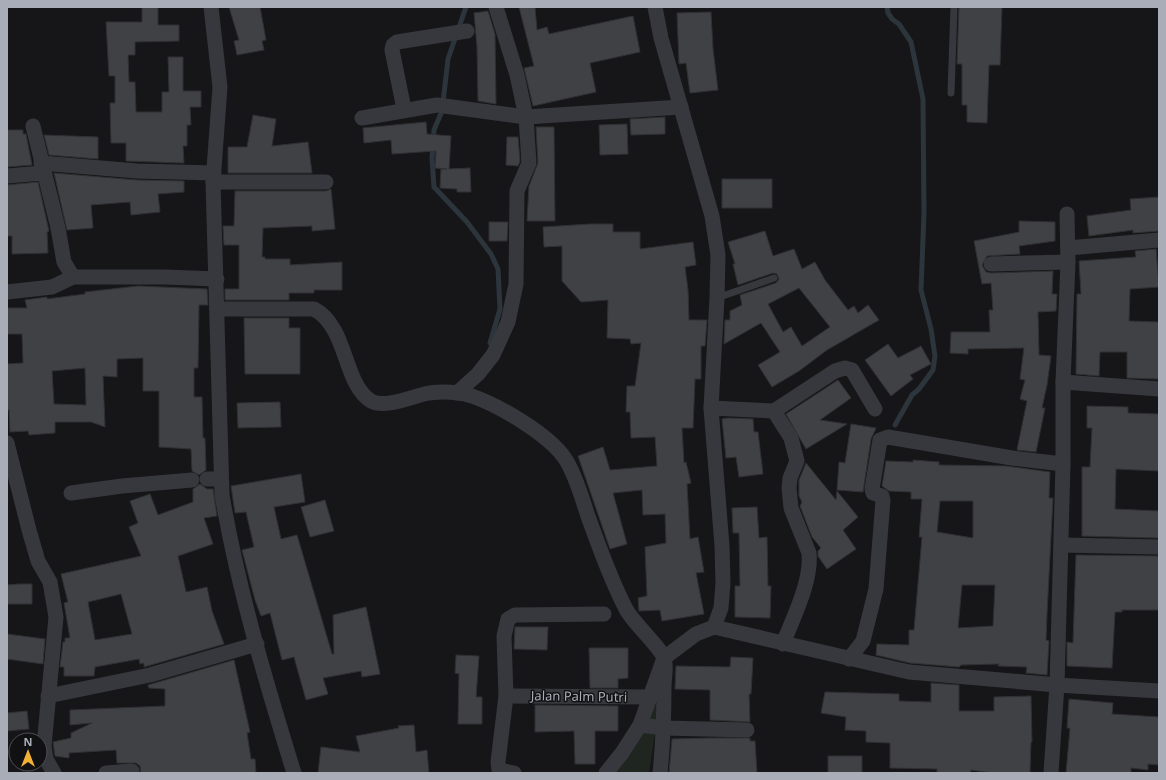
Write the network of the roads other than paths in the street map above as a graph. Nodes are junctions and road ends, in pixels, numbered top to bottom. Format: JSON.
{"nodes":[{"id":1,"x":211,"y":7,"type":"edge"},
{"id":2,"x":496,"y":7,"type":"edge"},
{"id":3,"x":655,"y":7,"type":"edge"},
{"id":4,"x":954,"y":7,"type":"edge"},
{"id":5,"x":461,"y":32,"type":"dead end"},
{"id":6,"x":951,"y":93,"type":"dead end"},
{"id":7,"x":681,"y":107,"type":"junction"},
{"id":8,"x":404,"y":109,"type":"junction"},
{"id":9,"x":526,"y":117,"type":"junction"},
{"id":10,"x":362,"y":118,"type":"dead end"},
{"id":11,"x":33,"y":126,"type":"dead end"},
{"id":12,"x":42,"y":168,"type":"junction"},
{"id":13,"x":7,"y":176,"type":"edge"},
{"id":14,"x":213,"y":177,"type":"junction"},
{"id":15,"x":326,"y":182,"type":"dead end"},
{"id":16,"x":1067,"y":214,"type":"dead end"},
{"id":17,"x":1159,"y":240,"type":"edge"},
{"id":18,"x":1068,"y":255,"type":"junction"},
{"id":19,"x":991,"y":264,"type":"dead end"},
{"id":20,"x":73,"y":277,"type":"junction"},
{"id":21,"x":774,"y":278,"type":"dead end"},
{"id":22,"x":217,"y":279,"type":"junction"},
{"id":23,"x":7,"y":292,"type":"edge"},
{"id":24,"x":717,"y":298,"type":"junction"},
{"id":25,"x":217,"y":309,"type":"junction"},
{"id":26,"x":1064,"y":382,"type":"junction"},
{"id":27,"x":1159,"y":389,"type":"edge"},
{"id":28,"x":457,"y":393,"type":"junction"},
{"id":29,"x":711,"y":408,"type":"junction"},
{"id":30,"x":875,"y":409,"type":"dead end"},
{"id":31,"x":774,"y":411,"type":"junction"},
{"id":32,"x":7,"y":443,"type":"edge"},
{"id":33,"x":1063,"y":464,"type":"junction"},
{"id":34,"x":207,"y":479,"type":"junction"},
{"id":35,"x":71,"y":493,"type":"dead end"},
{"id":36,"x":1061,"y":545,"type":"junction"},
{"id":37,"x":1159,"y":547,"type":"edge"},
{"id":38,"x":604,"y":614,"type":"dead end"},
{"id":39,"x":714,"y":627,"type":"junction"},
{"id":40,"x":257,"y":644,"type":"junction"},
{"id":41,"x":783,"y":644,"type":"junction"},
{"id":42,"x":664,"y":658,"type":"junction"},
{"id":43,"x":849,"y":659,"type":"junction"},
{"id":44,"x":1057,"y":685,"type":"junction"},
{"id":45,"x":1159,"y":691,"type":"edge"},
{"id":46,"x":48,"y":696,"type":"junction"},
{"id":47,"x":506,"y":696,"type":"junction"},
{"id":48,"x":652,"y":697,"type":"junction"},
{"id":49,"x":640,"y":725,"type":"junction"},
{"id":50,"x":664,"y":728,"type":"junction"},
{"id":51,"x":747,"y":730,"type":"dead end"},
{"id":52,"x":132,"y":771,"type":"dead end"},
{"id":53,"x":54,"y":773,"type":"edge"},
{"id":54,"x":106,"y":773,"type":"edge"},
{"id":55,"x":294,"y":773,"type":"edge"},
{"id":56,"x":514,"y":773,"type":"edge"},
{"id":57,"x":606,"y":773,"type":"edge"},
{"id":58,"x":660,"y":773,"type":"edge"},
{"id":59,"x":1051,"y":773,"type":"edge"}],
"edges":[{"from":1,"to":14,"type":"street"},
{"from":2,"to":9,"type":"street"},
{"from":3,"to":7,"type":"street"},
{"from":4,"to":6,"type":"lane"},
{"from":5,"to":8,"type":"street"},
{"from":7,"to":9,"type":"street"},
{"from":7,"to":24,"type":"street"},
{"from":8,"to":9,"type":"street"},
{"from":8,"to":10,"type":"street"},
{"from":9,"to":28,"type":"street"},
{"from":11,"to":12,"type":"street"},
{"from":12,"to":13,"type":"street"},
{"from":12,"to":14,"type":"street"},
{"from":12,"to":20,"type":"street"},
{"from":14,"to":15,"type":"street"},
{"from":14,"to":22,"type":"street"},
{"from":16,"to":18,"type":"street"},
{"from":17,"to":18,"type":"street"},
{"from":18,"to":19,"type":"street"},
{"from":18,"to":26,"type":"street"},
{"from":20,"to":22,"type":"street"},
{"from":20,"to":23,"type":"street"},
{"from":21,"to":24,"type":"lane"},
{"from":22,"to":25,"type":"street"},
{"from":24,"to":29,"type":"street"},
{"from":25,"to":28,"type":"street"},
{"from":25,"to":34,"type":"street"},
{"from":26,"to":27,"type":"street"},
{"from":26,"to":33,"type":"street"},
{"from":28,"to":42,"type":"street"},
{"from":29,"to":31,"type":"street"},
{"from":29,"to":39,"type":"street"},
{"from":30,"to":31,"type":"street"},
{"from":31,"to":41,"type":"street"},
{"from":32,"to":46,"type":"street"},
{"from":33,"to":36,"type":"street"},
{"from":33,"to":43,"type":"street"},
{"from":34,"to":35,"type":"street"},
{"from":34,"to":40,"type":"street"},
{"from":36,"to":37,"type":"street"},
{"from":36,"to":44,"type":"street"},
{"from":38,"to":47,"type":"street"},
{"from":39,"to":41,"type":"street"},
{"from":39,"to":42,"type":"street"},
{"from":40,"to":46,"type":"street"},
{"from":40,"to":55,"type":"street"},
{"from":41,"to":43,"type":"street"},
{"from":42,"to":48,"type":"street"},
{"from":42,"to":50,"type":"street"},
{"from":43,"to":44,"type":"street"},
{"from":44,"to":45,"type":"street"},
{"from":44,"to":59,"type":"street"},
{"from":46,"to":53,"type":"street"},
{"from":47,"to":48,"type":"street","name":"Jalan Palm Putri"},
{"from":47,"to":56,"type":"street"},
{"from":48,"to":49,"type":"street"},
{"from":49,"to":50,"type":"street"},
{"from":49,"to":57,"type":"street"},
{"from":50,"to":51,"type":"street"},
{"from":50,"to":58,"type":"street"},
{"from":52,"to":54,"type":"street"}]}
